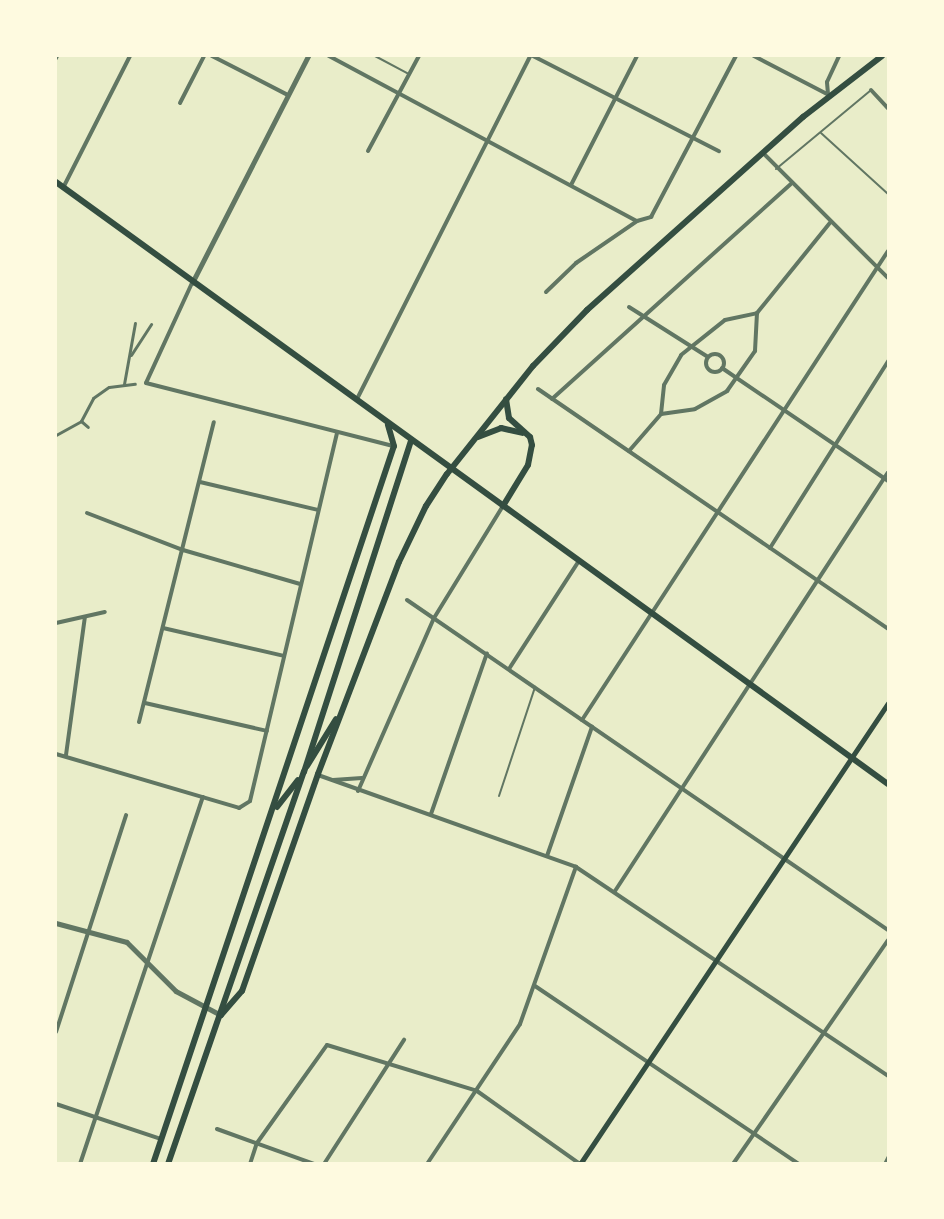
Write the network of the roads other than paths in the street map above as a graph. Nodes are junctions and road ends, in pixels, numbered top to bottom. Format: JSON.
{"nodes":[{"id":1,"x":130,"y":56,"type":"edge"},
{"id":2,"x":204,"y":56,"type":"edge"},
{"id":3,"x":212,"y":56,"type":"edge"},
{"id":4,"x":308,"y":56,"type":"edge"},
{"id":5,"x":329,"y":56,"type":"edge"},
{"id":6,"x":375,"y":56,"type":"edge"},
{"id":7,"x":419,"y":56,"type":"edge"},
{"id":8,"x":531,"y":56,"type":"edge"},
{"id":9,"x":637,"y":56,"type":"edge"},
{"id":10,"x":736,"y":56,"type":"edge"},
{"id":11,"x":754,"y":56,"type":"edge"},
{"id":12,"x":839,"y":56,"type":"edge"},
{"id":13,"x":882,"y":56,"type":"edge"},
{"id":14,"x":409,"y":74,"type":"junction"},
{"id":15,"x":871,"y":90,"type":"joint"},
{"id":16,"x":399,"y":93,"type":"junction"},
{"id":17,"x":288,"y":95,"type":"junction"},
{"id":18,"x":829,"y":95,"type":"junction"},
{"id":19,"x":615,"y":98,"type":"junction"},
{"id":20,"x":180,"y":103,"type":"dead end"},
{"id":21,"x":888,"y":108,"type":"edge"},
{"id":22,"x":821,"y":132,"type":"junction"},
{"id":23,"x":693,"y":138,"type":"junction"},
{"id":24,"x":487,"y":140,"type":"junction"},
{"id":25,"x":368,"y":151,"type":"dead end"},
{"id":26,"x":719,"y":151,"type":"dead end"},
{"id":27,"x":763,"y":153,"type":"junction"},
{"id":28,"x":776,"y":169,"type":"junction"},
{"id":29,"x":56,"y":182,"type":"edge"},
{"id":30,"x":791,"y":183,"type":"junction"},
{"id":31,"x":571,"y":185,"type":"junction"},
{"id":32,"x":63,"y":188,"type":"junction"},
{"id":33,"x":888,"y":194,"type":"edge"},
{"id":34,"x":638,"y":221,"type":"junction"},
{"id":35,"x":830,"y":223,"type":"junction"},
{"id":36,"x":888,"y":251,"type":"edge"},
{"id":37,"x":876,"y":266,"type":"junction"},
{"id":38,"x":888,"y":278,"type":"edge"},
{"id":39,"x":192,"y":283,"type":"junction"},
{"id":40,"x":546,"y":292,"type":"dead end"},
{"id":41,"x":629,"y":308,"type":"dead end"},
{"id":42,"x":757,"y":313,"type":"junction"},
{"id":43,"x":643,"y":315,"type":"junction"},
{"id":44,"x":135,"y":323,"type":"dead end"},
{"id":45,"x":151,"y":324,"type":"dead end"},
{"id":46,"x":690,"y":346,"type":"junction"},
{"id":47,"x":708,"y":357,"type":"junction"},
{"id":48,"x":128,"y":358,"type":"junction"},
{"id":49,"x":888,"y":361,"type":"edge"},
{"id":50,"x":722,"y":368,"type":"junction"},
{"id":51,"x":738,"y":378,"type":"junction"},
{"id":52,"x":124,"y":384,"type":"junction"},
{"id":53,"x":135,"y":384,"type":"dead end"},
{"id":54,"x":538,"y":389,"type":"dead end"},
{"id":55,"x":357,"y":399,"type":"junction"},
{"id":56,"x":506,"y":399,"type":"junction"},
{"id":57,"x":552,"y":399,"type":"junction"},
{"id":58,"x":784,"y":410,"type":"junction"},
{"id":59,"x":661,"y":414,"type":"junction"},
{"id":60,"x":384,"y":420,"type":"junction"},
{"id":61,"x":81,"y":421,"type":"junction"},
{"id":62,"x":214,"y":422,"type":"dead end"},
{"id":63,"x":88,"y":427,"type":"dead end"},
{"id":64,"x":337,"y":432,"type":"junction"},
{"id":65,"x":56,"y":435,"type":"edge"},
{"id":66,"x":411,"y":440,"type":"junction"},
{"id":67,"x":473,"y":440,"type":"junction"},
{"id":68,"x":394,"y":446,"type":"junction"},
{"id":69,"x":836,"y":447,"type":"junction"},
{"id":70,"x":629,"y":451,"type":"junction"},
{"id":71,"x":531,"y":455,"type":"junction"},
{"id":72,"x":888,"y":473,"type":"edge"},
{"id":73,"x":887,"y":480,"type":"edge"},
{"id":74,"x":200,"y":482,"type":"junction"},
{"id":75,"x":503,"y":506,"type":"junction"},
{"id":76,"x":318,"y":510,"type":"junction"},
{"id":77,"x":87,"y":513,"type":"dead end"},
{"id":78,"x":717,"y":513,"type":"junction"},
{"id":79,"x":770,"y":548,"type":"junction"},
{"id":80,"x":183,"y":550,"type":"junction"},
{"id":81,"x":579,"y":561,"type":"junction"},
{"id":82,"x":819,"y":581,"type":"junction"},
{"id":83,"x":300,"y":584,"type":"junction"},
{"id":84,"x":406,"y":600,"type":"dead end"},
{"id":85,"x":105,"y":612,"type":"dead end"},
{"id":86,"x":652,"y":614,"type":"junction"},
{"id":87,"x":85,"y":617,"type":"junction"},
{"id":88,"x":434,"y":618,"type":"junction"},
{"id":89,"x":56,"y":623,"type":"edge"},
{"id":90,"x":163,"y":628,"type":"junction"},
{"id":91,"x":888,"y":629,"type":"edge"},
{"id":92,"x":487,"y":653,"type":"junction"},
{"id":93,"x":284,"y":656,"type":"junction"},
{"id":94,"x":509,"y":669,"type":"junction"},
{"id":95,"x":750,"y":685,"type":"junction"},
{"id":96,"x":353,"y":686,"type":"junction"},
{"id":97,"x":535,"y":687,"type":"junction"},
{"id":98,"x":145,"y":703,"type":"junction"},
{"id":99,"x":888,"y":704,"type":"edge"},
{"id":100,"x":582,"y":720,"type":"junction"},
{"id":101,"x":139,"y":722,"type":"dead end"},
{"id":102,"x":592,"y":727,"type":"junction"},
{"id":103,"x":267,"y":731,"type":"junction"},
{"id":104,"x":56,"y":754,"type":"edge"},
{"id":105,"x":66,"y":755,"type":"junction"},
{"id":106,"x":851,"y":758,"type":"junction"},
{"id":107,"x":304,"y":772,"type":"junction"},
{"id":108,"x":318,"y":774,"type":"junction"},
{"id":109,"x":362,"y":778,"type":"junction"},
{"id":110,"x":330,"y":780,"type":"junction"},
{"id":111,"x":888,"y":784,"type":"edge"},
{"id":112,"x":683,"y":788,"type":"junction"},
{"id":113,"x":358,"y":790,"type":"junction"},
{"id":114,"x":499,"y":796,"type":"dead end"},
{"id":115,"x":203,"y":797,"type":"junction"},
{"id":116,"x":273,"y":812,"type":"junction"},
{"id":117,"x":431,"y":814,"type":"junction"},
{"id":118,"x":126,"y":815,"type":"dead end"},
{"id":119,"x":548,"y":856,"type":"junction"},
{"id":120,"x":786,"y":857,"type":"junction"},
{"id":121,"x":576,"y":867,"type":"junction"},
{"id":122,"x":615,"y":891,"type":"junction"},
{"id":123,"x":56,"y":923,"type":"edge"},
{"id":124,"x":89,"y":930,"type":"junction"},
{"id":125,"x":888,"y":930,"type":"edge"},
{"id":126,"x":888,"y":940,"type":"edge"},
{"id":127,"x":718,"y":960,"type":"junction"},
{"id":128,"x":148,"y":963,"type":"junction"},
{"id":129,"x":536,"y":986,"type":"junction"},
{"id":130,"x":207,"y":1009,"type":"junction"},
{"id":131,"x":221,"y":1015,"type":"junction"},
{"id":132,"x":56,"y":1032,"type":"edge"},
{"id":133,"x":825,"y":1032,"type":"junction"},
{"id":134,"x":404,"y":1040,"type":"dead end"},
{"id":135,"x":649,"y":1061,"type":"junction"},
{"id":136,"x":389,"y":1062,"type":"junction"},
{"id":137,"x":888,"y":1076,"type":"edge"},
{"id":138,"x":477,"y":1091,"type":"junction"},
{"id":139,"x":56,"y":1104,"type":"edge"},
{"id":140,"x":97,"y":1118,"type":"junction"},
{"id":141,"x":217,"y":1129,"type":"dead end"},
{"id":142,"x":754,"y":1132,"type":"junction"},
{"id":143,"x":161,"y":1139,"type":"junction"},
{"id":144,"x":258,"y":1143,"type":"junction"},
{"id":145,"x":888,"y":1158,"type":"edge"},
{"id":146,"x":80,"y":1164,"type":"edge"},
{"id":147,"x":153,"y":1164,"type":"edge"},
{"id":148,"x":168,"y":1164,"type":"edge"},
{"id":149,"x":250,"y":1164,"type":"edge"},
{"id":150,"x":314,"y":1164,"type":"edge"},
{"id":151,"x":324,"y":1164,"type":"edge"},
{"id":152,"x":427,"y":1164,"type":"edge"},
{"id":153,"x":580,"y":1164,"type":"edge"},
{"id":154,"x":733,"y":1164,"type":"edge"},
{"id":155,"x":799,"y":1164,"type":"edge"},
{"id":156,"x":885,"y":1164,"type":"edge"}],
"edges":[{"from":1,"to":32,"type":"street"},
{"from":2,"to":20,"type":"street"},
{"from":3,"to":17,"type":"street"},
{"from":4,"to":17,"type":"street"},
{"from":5,"to":16,"type":"street"},
{"from":6,"to":14,"type":"lane"},
{"from":7,"to":14,"type":"street"},
{"from":8,"to":19,"type":"street"},
{"from":8,"to":24,"type":"street"},
{"from":9,"to":19,"type":"street"},
{"from":10,"to":23,"type":"street"},
{"from":11,"to":18,"type":"street"},
{"from":12,"to":18,"type":"street"},
{"from":13,"to":18,"type":"main road"},
{"from":14,"to":16,"type":"street"},
{"from":15,"to":21,"type":"street"},
{"from":15,"to":22,"type":"lane"},
{"from":16,"to":24,"type":"street"},
{"from":16,"to":25,"type":"street"},
{"from":17,"to":39,"type":"street"},
{"from":18,"to":27,"type":"main road"},
{"from":19,"to":23,"type":"street"},
{"from":19,"to":31,"type":"street"},
{"from":22,"to":28,"type":"lane"},
{"from":22,"to":33,"type":"lane"},
{"from":23,"to":26,"type":"street"},
{"from":23,"to":34,"type":"street"},
{"from":24,"to":31,"type":"street"},
{"from":24,"to":55,"type":"street"},
{"from":27,"to":28,"type":"street"},
{"from":27,"to":56,"type":"main road"},
{"from":28,"to":30,"type":"street"},
{"from":29,"to":32,"type":"main road"},
{"from":30,"to":35,"type":"street"},
{"from":30,"to":43,"type":"street"},
{"from":31,"to":34,"type":"street"},
{"from":32,"to":39,"type":"main road"},
{"from":34,"to":40,"type":"street"},
{"from":35,"to":37,"type":"street"},
{"from":35,"to":42,"type":"street"},
{"from":36,"to":37,"type":"street"},
{"from":37,"to":38,"type":"street"},
{"from":37,"to":58,"type":"street"},
{"from":39,"to":55,"type":"main road"},
{"from":39,"to":64,"type":"street"},
{"from":41,"to":43,"type":"street"},
{"from":42,"to":46,"type":"street"},
{"from":42,"to":51,"type":"street"},
{"from":43,"to":46,"type":"street"},
{"from":43,"to":57,"type":"street"},
{"from":44,"to":48,"type":"street"},
{"from":45,"to":48,"type":"street"},
{"from":46,"to":47,"type":"street"},
{"from":46,"to":59,"type":"street"},
{"from":47,"to":50,"type":"street"},
{"from":47,"to":50,"type":"street"},
{"from":48,"to":52,"type":"street"},
{"from":49,"to":69,"type":"street"},
{"from":50,"to":51,"type":"street"},
{"from":51,"to":58,"type":"street"},
{"from":51,"to":59,"type":"street"},
{"from":52,"to":53,"type":"street"},
{"from":52,"to":61,"type":"street"},
{"from":54,"to":57,"type":"street"},
{"from":55,"to":60,"type":"main road"},
{"from":56,"to":67,"type":"main road"},
{"from":56,"to":71,"type":"main road"},
{"from":57,"to":70,"type":"street"},
{"from":58,"to":69,"type":"street"},
{"from":58,"to":78,"type":"street"},
{"from":59,"to":70,"type":"street"},
{"from":60,"to":66,"type":"main road"},
{"from":60,"to":68,"type":"main road"},
{"from":61,"to":63,"type":"street"},
{"from":61,"to":65,"type":"street"},
{"from":62,"to":74,"type":"street"},
{"from":64,"to":68,"type":"street"},
{"from":64,"to":76,"type":"street"},
{"from":66,"to":68,"type":"main road"},
{"from":66,"to":75,"type":"main road"},
{"from":66,"to":107,"type":"main road"},
{"from":67,"to":71,"type":"main road"},
{"from":67,"to":96,"type":"main road"},
{"from":68,"to":116,"type":"main road"},
{"from":69,"to":73,"type":"street"},
{"from":69,"to":79,"type":"street"},
{"from":70,"to":78,"type":"street"},
{"from":71,"to":75,"type":"main road"},
{"from":72,"to":73,"type":"street"},
{"from":73,"to":82,"type":"street"},
{"from":74,"to":76,"type":"street"},
{"from":74,"to":80,"type":"street"},
{"from":75,"to":81,"type":"main road"},
{"from":75,"to":88,"type":"street"},
{"from":76,"to":83,"type":"street"},
{"from":77,"to":80,"type":"street"},
{"from":78,"to":79,"type":"street"},
{"from":78,"to":86,"type":"street"},
{"from":79,"to":82,"type":"street"},
{"from":80,"to":83,"type":"street"},
{"from":80,"to":90,"type":"street"},
{"from":81,"to":86,"type":"main road"},
{"from":81,"to":94,"type":"street"},
{"from":82,"to":91,"type":"street"},
{"from":82,"to":95,"type":"street"},
{"from":83,"to":93,"type":"street"},
{"from":84,"to":88,"type":"street"},
{"from":85,"to":87,"type":"street"},
{"from":86,"to":95,"type":"main road"},
{"from":86,"to":100,"type":"street"},
{"from":87,"to":89,"type":"street"},
{"from":87,"to":105,"type":"street"},
{"from":88,"to":92,"type":"street"},
{"from":88,"to":109,"type":"street"},
{"from":90,"to":93,"type":"street"},
{"from":90,"to":98,"type":"street"},
{"from":92,"to":94,"type":"street"},
{"from":92,"to":117,"type":"street"},
{"from":93,"to":103,"type":"street"},
{"from":94,"to":97,"type":"street"},
{"from":95,"to":106,"type":"main road"},
{"from":95,"to":112,"type":"street"},
{"from":96,"to":107,"type":"main road"},
{"from":96,"to":108,"type":"main road"},
{"from":97,"to":100,"type":"street"},
{"from":97,"to":114,"type":"lane"},
{"from":98,"to":101,"type":"street"},
{"from":98,"to":103,"type":"street"},
{"from":99,"to":106,"type":"main road"},
{"from":100,"to":102,"type":"street"},
{"from":102,"to":112,"type":"street"},
{"from":102,"to":119,"type":"street"},
{"from":103,"to":115,"type":"street"},
{"from":104,"to":105,"type":"street"},
{"from":105,"to":115,"type":"street"},
{"from":106,"to":111,"type":"main road"},
{"from":106,"to":120,"type":"main road"},
{"from":107,"to":116,"type":"main road"},
{"from":107,"to":131,"type":"main road"},
{"from":108,"to":110,"type":"street"},
{"from":108,"to":131,"type":"main road"},
{"from":109,"to":110,"type":"street"},
{"from":109,"to":113,"type":"street"},
{"from":110,"to":113,"type":"street"},
{"from":112,"to":120,"type":"street"},
{"from":112,"to":122,"type":"street"},
{"from":113,"to":117,"type":"street"},
{"from":115,"to":128,"type":"street"},
{"from":116,"to":130,"type":"main road"},
{"from":117,"to":119,"type":"street"},
{"from":118,"to":124,"type":"street"},
{"from":119,"to":121,"type":"street"},
{"from":120,"to":125,"type":"street"},
{"from":120,"to":127,"type":"main road"},
{"from":121,"to":122,"type":"street"},
{"from":121,"to":129,"type":"street"},
{"from":122,"to":127,"type":"street"},
{"from":123,"to":124,"type":"street"},
{"from":124,"to":128,"type":"street"},
{"from":124,"to":132,"type":"street"},
{"from":126,"to":133,"type":"street"},
{"from":127,"to":133,"type":"street"},
{"from":127,"to":135,"type":"main road"},
{"from":128,"to":130,"type":"street"},
{"from":128,"to":140,"type":"street"},
{"from":129,"to":135,"type":"street"},
{"from":129,"to":138,"type":"street"},
{"from":130,"to":131,"type":"street"},
{"from":130,"to":143,"type":"main road"},
{"from":131,"to":148,"type":"main road"},
{"from":133,"to":137,"type":"street"},
{"from":133,"to":142,"type":"street"},
{"from":134,"to":136,"type":"street"},
{"from":135,"to":142,"type":"street"},
{"from":135,"to":153,"type":"main road"},
{"from":136,"to":138,"type":"street"},
{"from":136,"to":144,"type":"street"},
{"from":136,"to":151,"type":"street"},
{"from":138,"to":152,"type":"street"},
{"from":138,"to":153,"type":"street"},
{"from":139,"to":140,"type":"street"},
{"from":140,"to":143,"type":"street"},
{"from":140,"to":146,"type":"street"},
{"from":141,"to":144,"type":"street"},
{"from":142,"to":154,"type":"street"},
{"from":142,"to":155,"type":"street"},
{"from":143,"to":147,"type":"main road"},
{"from":144,"to":149,"type":"street"},
{"from":144,"to":150,"type":"street"},
{"from":145,"to":156,"type":"street"}]}
